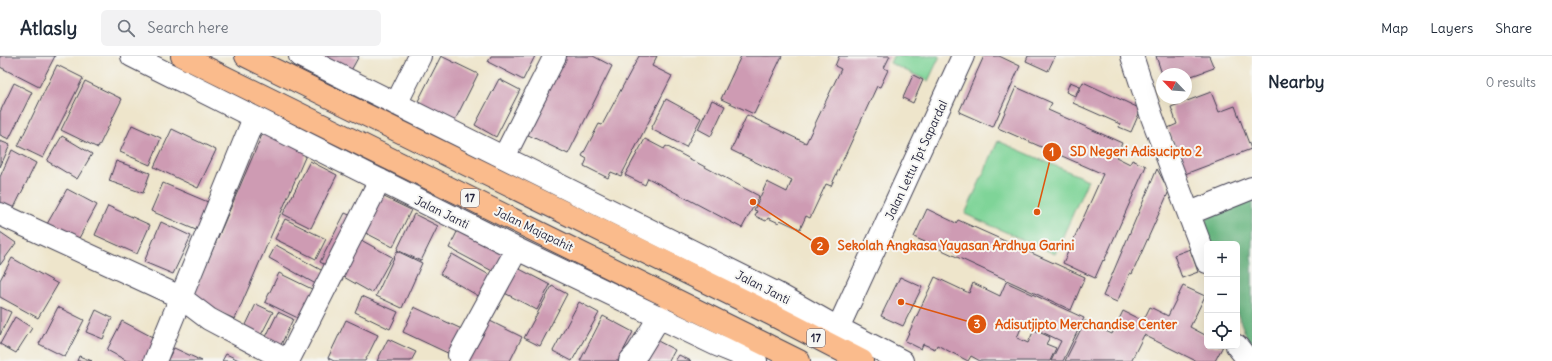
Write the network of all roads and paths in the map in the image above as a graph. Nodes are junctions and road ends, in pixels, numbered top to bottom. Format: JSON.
{"nodes":[{"id":1,"x":182,"y":56,"type":"edge"},
{"id":2,"x":246,"y":56,"type":"edge"},
{"id":3,"x":300,"y":56,"type":"edge"},
{"id":4,"x":420,"y":56,"type":"edge"},
{"id":5,"x":555,"y":56,"type":"edge"},
{"id":6,"x":963,"y":56,"type":"edge"},
{"id":7,"x":1132,"y":56,"type":"edge"},
{"id":8,"x":137,"y":57,"type":"edge"},
{"id":9,"x":396,"y":104,"type":"junction"},
{"id":10,"x":254,"y":118,"type":"junction"},
{"id":11,"x":504,"y":157,"type":"junction"},
{"id":12,"x":380,"y":180,"type":"junction"},
{"id":13,"x":1252,"y":188,"type":"edge"},
{"id":14,"x":1190,"y":213,"type":"junction"},
{"id":15,"x":0,"y":214,"type":"edge"},
{"id":16,"x":517,"y":249,"type":"junction"},
{"id":17,"x":1204,"y":253,"type":"edge"},
{"id":18,"x":180,"y":297,"type":"junction"},
{"id":19,"x":660,"y":316,"type":"junction"},
{"id":20,"x":838,"y":328,"type":"junction"},
{"id":21,"x":1239,"y":349,"type":"edge"},
{"id":22,"x":757,"y":351,"type":"edge"},
{"id":23,"x":459,"y":355,"type":"dead end"},
{"id":24,"x":155,"y":361,"type":"edge"},
{"id":25,"x":288,"y":361,"type":"edge"},
{"id":26,"x":630,"y":361,"type":"edge"},
{"id":27,"x":799,"y":361,"type":"edge"},
{"id":28,"x":862,"y":361,"type":"edge"},
{"id":29,"x":902,"y":361,"type":"edge"},
{"id":30,"x":1249,"y":361,"type":"edge"}],
"edges":[{"from":1,"to":22,"type":"highway","name":"Jalan Majapahit","number":"17"},
{"from":2,"to":28,"type":"highway","number":"17"},
{"from":3,"to":9,"type":"street","name":"Jalan Janti"},
{"from":4,"to":9,"type":"street"},
{"from":5,"to":11,"type":"street"},
{"from":6,"to":20,"type":"street","name":"Jalan Lettu Tpt Sapardal"},
{"from":7,"to":14,"type":"street"},
{"from":8,"to":10,"type":"street","name":"Jalan Janti"},
{"from":9,"to":11,"type":"street","name":"Jalan Janti"},
{"from":10,"to":12,"type":"street","name":"Jalan Janti"},
{"from":10,"to":18,"type":"street"},
{"from":11,"to":20,"type":"street","name":"Jalan Janti"},
{"from":12,"to":16,"type":"street","name":"Jalan Janti"},
{"from":12,"to":25,"type":"street"},
{"from":13,"to":14,"type":"street"},
{"from":14,"to":17,"type":"street"},
{"from":15,"to":18,"type":"street"},
{"from":16,"to":19,"type":"street","name":"Jalan Janti"},
{"from":16,"to":23,"type":"street"},
{"from":18,"to":24,"type":"street"},
{"from":18,"to":25,"type":"street"},
{"from":19,"to":22,"type":"street","name":"Jalan Janti"},
{"from":19,"to":26,"type":"street"},
{"from":20,"to":29,"type":"street","name":"Jalan Janti"},
{"from":21,"to":30,"type":"street"},
{"from":22,"to":27,"type":"highway","name":"Jalan Majapahit","number":"17"}]}
